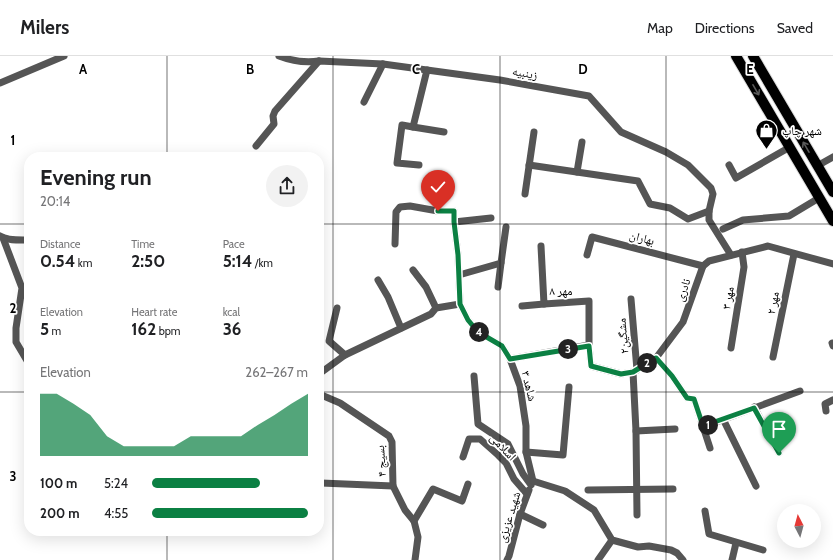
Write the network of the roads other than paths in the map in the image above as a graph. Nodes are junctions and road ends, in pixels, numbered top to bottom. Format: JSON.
{"nodes":[{"id":1,"x":64,"y":56,"type":"edge"},
{"id":2,"x":279,"y":56,"type":"edge"},
{"id":3,"x":736,"y":56,"type":"edge"},
{"id":4,"x":753,"y":56,"type":"edge"},
{"id":5,"x":348,"y":59,"type":"edge"},
{"id":6,"x":319,"y":61,"type":"junction"},
{"id":7,"x":381,"y":61,"type":"edge"},
{"id":8,"x":427,"y":70,"type":"junction"},
{"id":9,"x":0,"y":83,"type":"edge"},
{"id":10,"x":364,"y":102,"type":"dead end"},
{"id":11,"x":413,"y":127,"type":"junction"},
{"id":12,"x":444,"y":132,"type":"dead end"},
{"id":13,"x":534,"y":132,"type":"dead end"},
{"id":14,"x":582,"y":142,"type":"dead end"},
{"id":15,"x":256,"y":146,"type":"dead end"},
{"id":16,"x":790,"y":147,"type":"junction"},
{"id":17,"x":833,"y":157,"type":"edge"},
{"id":18,"x":419,"y":165,"type":"dead end"},
{"id":19,"x":529,"y":165,"type":"junction"},
{"id":20,"x":729,"y":165,"type":"dead end"},
{"id":21,"x":817,"y":166,"type":"junction"},
{"id":22,"x":577,"y":172,"type":"junction"},
{"id":23,"x":833,"y":192,"type":"edge"},
{"id":24,"x":525,"y":194,"type":"dead end"},
{"id":25,"x":819,"y":198,"type":"junction"},
{"id":26,"x":709,"y":211,"type":"junction"},
{"id":27,"x":491,"y":218,"type":"dead end"},
{"id":28,"x":833,"y":221,"type":"edge"},
{"id":29,"x":454,"y":222,"type":"junction"},
{"id":30,"x":506,"y":226,"type":"dead end"},
{"id":31,"x":723,"y":229,"type":"dead end"},
{"id":32,"x":1,"y":237,"type":"edge"},
{"id":33,"x":24,"y":240,"type":"edge"},
{"id":34,"x":395,"y":244,"type":"dead end"},
{"id":35,"x":541,"y":246,"type":"dead end"},
{"id":36,"x":742,"y":252,"type":"junction"},
{"id":37,"x":794,"y":254,"type":"junction"},
{"id":38,"x":587,"y":255,"type":"dead end"},
{"id":39,"x":731,"y":255,"type":"junction"},
{"id":40,"x":501,"y":263,"type":"junction"},
{"id":41,"x":833,"y":265,"type":"edge"},
{"id":42,"x":704,"y":266,"type":"junction"},
{"id":43,"x":413,"y":270,"type":"dead end"},
{"id":44,"x":459,"y":275,"type":"junction"},
{"id":45,"x":378,"y":280,"type":"dead end"},
{"id":46,"x":498,"y":287,"type":"dead end"},
{"id":47,"x":631,"y":300,"type":"dead end"},
{"id":48,"x":460,"y":304,"type":"junction"},
{"id":49,"x":544,"y":304,"type":"junction"},
{"id":50,"x":522,"y":306,"type":"dead end"},
{"id":51,"x":337,"y":308,"type":"dead end"},
{"id":52,"x":436,"y":308,"type":"junction"},
{"id":53,"x":401,"y":328,"type":"junction"},
{"id":54,"x":589,"y":346,"type":"junction"},
{"id":55,"x":731,"y":348,"type":"dead end"},
{"id":56,"x":345,"y":355,"type":"junction"},
{"id":57,"x":24,"y":356,"type":"edge"},
{"id":58,"x":773,"y":357,"type":"dead end"},
{"id":59,"x":656,"y":358,"type":"junction"},
{"id":60,"x":510,"y":359,"type":"junction"},
{"id":61,"x":324,"y":370,"type":"edge"},
{"id":62,"x":635,"y":371,"type":"junction"},
{"id":63,"x":474,"y":376,"type":"dead end"},
{"id":64,"x":569,"y":387,"type":"dead end"},
{"id":65,"x":800,"y":391,"type":"dead end"},
{"id":66,"x":324,"y":396,"type":"edge"},
{"id":67,"x":833,"y":400,"type":"edge"},
{"id":68,"x":754,"y":408,"type":"junction"},
{"id":69,"x":826,"y":411,"type":"dead end"},
{"id":70,"x":723,"y":419,"type":"junction"},
{"id":71,"x":703,"y":426,"type":"junction"},
{"id":72,"x":675,"y":429,"type":"dead end"},
{"id":73,"x":636,"y":431,"type":"junction"},
{"id":74,"x":710,"y":448,"type":"dead end"},
{"id":75,"x":526,"y":452,"type":"junction"},
{"id":76,"x":779,"y":453,"type":"dead end"},
{"id":77,"x":463,"y":457,"type":"dead end"},
{"id":78,"x":324,"y":483,"type":"edge"},
{"id":79,"x":532,"y":483,"type":"junction"},
{"id":80,"x":468,"y":484,"type":"dead end"},
{"id":81,"x":393,"y":486,"type":"junction"},
{"id":82,"x":756,"y":486,"type":"dead end"},
{"id":83,"x":673,"y":489,"type":"dead end"},
{"id":84,"x":588,"y":490,"type":"dead end"},
{"id":85,"x":637,"y":490,"type":"junction"},
{"id":86,"x":528,"y":494,"type":"junction"},
{"id":87,"x":705,"y":511,"type":"dead end"},
{"id":88,"x":520,"y":514,"type":"junction"},
{"id":89,"x":637,"y":515,"type":"dead end"},
{"id":90,"x":414,"y":521,"type":"junction"},
{"id":91,"x":543,"y":525,"type":"dead end"},
{"id":92,"x":612,"y":540,"type":"junction"},
{"id":93,"x":736,"y":543,"type":"junction"},
{"id":94,"x":763,"y":550,"type":"dead end"},
{"id":95,"x":415,"y":560,"type":"edge"},
{"id":96,"x":507,"y":560,"type":"edge"},
{"id":97,"x":598,"y":560,"type":"edge"},
{"id":98,"x":683,"y":560,"type":"edge"},
{"id":99,"x":732,"y":560,"type":"edge"}],
"edges":[{"from":1,"to":9,"type":"street"},
{"from":2,"to":6,"type":"street","name":"زینبیه"},
{"from":3,"to":16,"type":"main road","one_way":true},
{"from":21,"to":4,"type":"main road","one_way":true},
{"from":5,"to":6,"type":"street","name":"زینبیه"},
{"from":5,"to":7,"type":"street","name":"زینبیه"},
{"from":6,"to":15,"type":"street"},
{"from":7,"to":8,"type":"street","name":"زینبیه"},
{"from":7,"to":10,"type":"street"},
{"from":8,"to":11,"type":"street"},
{"from":8,"to":26,"type":"street","name":"زینبیه"},
{"from":11,"to":12,"type":"street"},
{"from":11,"to":18,"type":"street"},
{"from":13,"to":19,"type":"street"},
{"from":14,"to":22,"type":"street"},
{"from":16,"to":20,"type":"street"},
{"from":16,"to":25,"type":"main road"},
{"from":17,"to":21,"type":"street"},
{"from":19,"to":22,"type":"street"},
{"from":19,"to":24,"type":"street"},
{"from":21,"to":23,"type":"main road"},
{"from":22,"to":26,"type":"street"},
{"from":25,"to":28,"type":"main road"},
{"from":25,"to":31,"type":"street"},
{"from":26,"to":39,"type":"street","name":"زینبیه"},
{"from":27,"to":29,"type":"street"},
{"from":29,"to":34,"type":"street"},
{"from":29,"to":44,"type":"street","name":"شاهد ۳"},
{"from":30,"to":40,"type":"street"},
{"from":32,"to":33,"type":"street"},
{"from":32,"to":57,"type":"street"},
{"from":35,"to":49,"type":"street","name":"مهر ۸"},
{"from":36,"to":37,"type":"street","name":"نادری"},
{"from":36,"to":39,"type":"street","name":"نادری"},
{"from":36,"to":55,"type":"street","name":"مهر ۳"},
{"from":37,"to":41,"type":"street","name":"نادری"},
{"from":37,"to":58,"type":"street","name":"مهر ۲"},
{"from":38,"to":42,"type":"street","name":"بهاران"},
{"from":39,"to":42,"type":"street","name":"نادری"},
{"from":40,"to":44,"type":"street"},
{"from":40,"to":46,"type":"street"},
{"from":42,"to":59,"type":"street","name":"نادری"},
{"from":43,"to":52,"type":"street"},
{"from":44,"to":48,"type":"street","name":"شاهد ۳"},
{"from":45,"to":53,"type":"street"},
{"from":47,"to":62,"type":"street","name":"مشگین۲"},
{"from":48,"to":52,"type":"street"},
{"from":48,"to":60,"type":"street","name":"شاهد ۳"},
{"from":49,"to":50,"type":"street"},
{"from":49,"to":54,"type":"street","name":"مهر ۸"},
{"from":51,"to":56,"type":"street"},
{"from":52,"to":53,"type":"street"},
{"from":53,"to":56,"type":"street"},
{"from":54,"to":60,"type":"street"},
{"from":54,"to":62,"type":"street"},
{"from":56,"to":61,"type":"street"},
{"from":59,"to":62,"type":"street","name":"نادری"},
{"from":59,"to":71,"type":"street"},
{"from":60,"to":75,"type":"street","name":"شاهد ۳"},
{"from":62,"to":73,"type":"street","name":"مشگین۲"},
{"from":63,"to":79,"type":"street"},
{"from":64,"to":75,"type":"street"},
{"from":65,"to":68,"type":"street"},
{"from":66,"to":81,"type":"street","name":"بسیج ۴"},
{"from":67,"to":69,"type":"street"},
{"from":68,"to":70,"type":"street"},
{"from":68,"to":76,"type":"street"},
{"from":70,"to":71,"type":"street"},
{"from":70,"to":82,"type":"street"},
{"from":71,"to":74,"type":"street"},
{"from":72,"to":73,"type":"street"},
{"from":73,"to":85,"type":"street","name":"مشگین۲"},
{"from":75,"to":79,"type":"street","name":"شاهد ۳"},
{"from":77,"to":86,"type":"street","name":"اسلامی"},
{"from":78,"to":81,"type":"street"},
{"from":79,"to":86,"type":"street","name":"شهید عزیزی"},
{"from":79,"to":92,"type":"street"},
{"from":80,"to":90,"type":"street"},
{"from":81,"to":90,"type":"street","name":"بسیج ۴"},
{"from":83,"to":85,"type":"street"},
{"from":84,"to":85,"type":"street"},
{"from":85,"to":89,"type":"street","name":"مشگین۲"},
{"from":86,"to":88,"type":"street","name":"شهید عزیزی"},
{"from":87,"to":93,"type":"street"},
{"from":88,"to":91,"type":"street"},
{"from":88,"to":96,"type":"street","name":"شهید عزیزی"},
{"from":90,"to":95,"type":"street","name":"بسیج ۴"},
{"from":92,"to":97,"type":"street"},
{"from":92,"to":98,"type":"street"},
{"from":93,"to":94,"type":"street"},
{"from":93,"to":99,"type":"street"}]}
